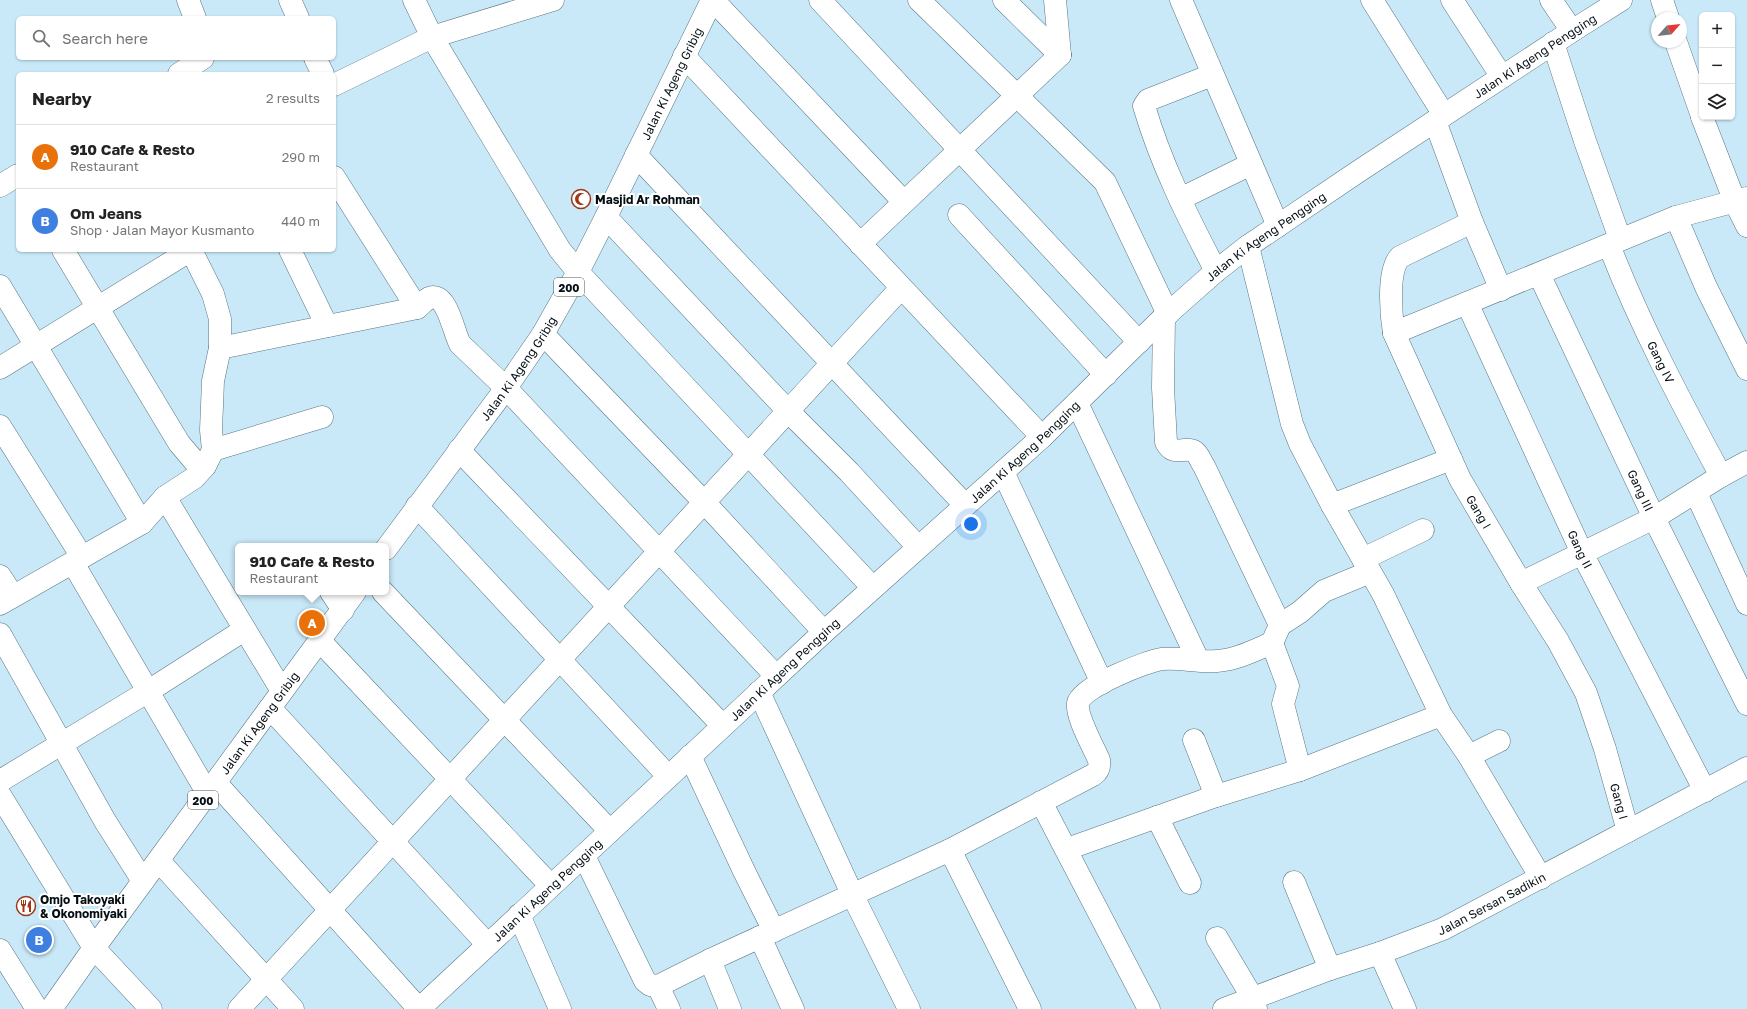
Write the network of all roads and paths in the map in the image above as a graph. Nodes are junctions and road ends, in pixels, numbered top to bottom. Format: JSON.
{"nodes":[{"id":1,"x":188,"y":0,"type":"edge"},
{"id":2,"x":290,"y":0,"type":"edge"},
{"id":3,"x":414,"y":0,"type":"edge"},
{"id":4,"x":554,"y":0,"type":"edge"},
{"id":5,"x":712,"y":0,"type":"edge"},
{"id":6,"x":820,"y":0,"type":"edge"},
{"id":7,"x":919,"y":0,"type":"edge"},
{"id":8,"x":1004,"y":0,"type":"edge"},
{"id":9,"x":1181,"y":0,"type":"edge"},
{"id":10,"x":1372,"y":0,"type":"edge"},
{"id":11,"x":1452,"y":0,"type":"edge"},
{"id":12,"x":1551,"y":0,"type":"edge"},
{"id":13,"x":1621,"y":0,"type":"edge"},
{"id":14,"x":1662,"y":0,"type":"edge"},
{"id":15,"x":1058,"y":1,"type":"edge"},
{"id":16,"x":1666,"y":12,"type":"edge"},
{"id":17,"x":194,"y":16,"type":"edge"},
{"id":18,"x":297,"y":16,"type":"edge"},
{"id":19,"x":1572,"y":30,"type":"junction"},
{"id":20,"x":432,"y":36,"type":"junction"},
{"id":21,"x":1553,"y":43,"type":"junction"},
{"id":22,"x":1678,"y":48,"type":"edge"},
{"id":23,"x":1060,"y":55,"type":"junction"},
{"id":24,"x":684,"y":56,"type":"junction"},
{"id":25,"x":200,"y":60,"type":"edge"},
{"id":26,"x":316,"y":60,"type":"edge"},
{"id":27,"x":182,"y":72,"type":"edge"},
{"id":28,"x":321,"y":72,"type":"edge"},
{"id":29,"x":1212,"y":75,"type":"junction"},
{"id":30,"x":1502,"y":77,"type":"junction"},
{"id":31,"x":336,"y":84,"type":"edge"},
{"id":32,"x":1017,"y":95,"type":"junction"},
{"id":33,"x":1699,"y":108,"type":"edge"},
{"id":34,"x":1440,"y":118,"type":"junction"},
{"id":35,"x":1703,"y":120,"type":"edge"},
{"id":36,"x":959,"y":150,"type":"junction"},
{"id":37,"x":636,"y":154,"type":"junction"},
{"id":38,"x":1251,"y":164,"type":"junction"},
{"id":39,"x":16,"y":176,"type":"edge"},
{"id":40,"x":336,"y":180,"type":"edge"},
{"id":41,"x":0,"y":186,"type":"edge"},
{"id":42,"x":1180,"y":199,"type":"junction"},
{"id":43,"x":1741,"y":200,"type":"edge"},
{"id":44,"x":904,"y":202,"type":"junction"},
{"id":45,"x":959,"y":215,"type":"dead end"},
{"id":46,"x":606,"y":217,"type":"junction"},
{"id":47,"x":1676,"y":217,"type":"junction"},
{"id":48,"x":1472,"y":222,"type":"junction"},
{"id":49,"x":1278,"y":226,"type":"junction"},
{"id":50,"x":1747,"y":226,"type":"edge"},
{"id":51,"x":1614,"y":242,"type":"junction"},
{"id":52,"x":860,"y":244,"type":"junction"},
{"id":53,"x":1248,"y":246,"type":"junction"},
{"id":54,"x":64,"y":252,"type":"edge"},
{"id":55,"x":188,"y":252,"type":"edge"},
{"id":56,"x":192,"y":252,"type":"edge"},
{"id":57,"x":291,"y":252,"type":"edge"},
{"id":58,"x":1216,"y":271,"type":"junction"},
{"id":59,"x":578,"y":272,"type":"junction"},
{"id":60,"x":1538,"y":274,"type":"junction"},
{"id":61,"x":0,"y":286,"type":"edge"},
{"id":62,"x":901,"y":288,"type":"junction"},
{"id":63,"x":1501,"y":290,"type":"junction"},
{"id":64,"x":1467,"y":302,"type":"junction"},
{"id":65,"x":98,"y":307,"type":"junction"},
{"id":66,"x":417,"y":308,"type":"junction"},
{"id":67,"x":1166,"y":316,"type":"junction"},
{"id":68,"x":327,"y":326,"type":"junction"},
{"id":69,"x":1394,"y":333,"type":"junction"},
{"id":70,"x":543,"y":334,"type":"junction"},
{"id":71,"x":1139,"y":342,"type":"junction"},
{"id":72,"x":36,"y":347,"type":"junction"},
{"id":73,"x":220,"y":348,"type":"junction"},
{"id":74,"x":831,"y":364,"type":"junction"},
{"id":75,"x":0,"y":368,"type":"edge"},
{"id":76,"x":1747,"y":368,"type":"edge"},
{"id":77,"x":1106,"y":376,"type":"junction"},
{"id":78,"x":506,"y":388,"type":"junction"},
{"id":79,"x":1077,"y":403,"type":"junction"},
{"id":80,"x":788,"y":411,"type":"junction"},
{"id":81,"x":322,"y":417,"type":"dead end"},
{"id":82,"x":0,"y":426,"type":"edge"},
{"id":83,"x":1042,"y":437,"type":"junction"},
{"id":84,"x":459,"y":450,"type":"junction"},
{"id":85,"x":7,"y":452,"type":"edge"},
{"id":86,"x":748,"y":454,"type":"junction"},
{"id":87,"x":209,"y":458,"type":"junction"},
{"id":88,"x":1451,"y":459,"type":"junction"},
{"id":89,"x":1747,"y":462,"type":"edge"},
{"id":90,"x":1003,"y":472,"type":"junction"},
{"id":91,"x":1721,"y":476,"type":"junction"},
{"id":92,"x":1696,"y":493,"type":"junction"},
{"id":93,"x":165,"y":497,"type":"junction"},
{"id":94,"x":704,"y":502,"type":"junction"},
{"id":95,"x":965,"y":505,"type":"junction"},
{"id":96,"x":1332,"y":505,"type":"junction"},
{"id":97,"x":417,"y":506,"type":"junction"},
{"id":98,"x":1654,"y":518,"type":"junction"},
{"id":99,"x":142,"y":523,"type":"junction"},
{"id":100,"x":1423,"y":530,"type":"dead end"},
{"id":101,"x":389,"y":545,"type":"edge"},
{"id":102,"x":918,"y":547,"type":"junction"},
{"id":103,"x":659,"y":552,"type":"junction"},
{"id":104,"x":1582,"y":553,"type":"junction"},
{"id":105,"x":77,"y":560,"type":"junction"},
{"id":106,"x":1367,"y":566,"type":"junction"},
{"id":107,"x":0,"y":576,"type":"edge"},
{"id":108,"x":1521,"y":583,"type":"junction"},
{"id":109,"x":873,"y":588,"type":"junction"},
{"id":110,"x":337,"y":595,"type":"edge"},
{"id":111,"x":385,"y":595,"type":"edge"},
{"id":112,"x":7,"y":600,"type":"edge"},
{"id":113,"x":349,"y":601,"type":"edge"},
{"id":114,"x":1747,"y":604,"type":"edge"},
{"id":115,"x":608,"y":607,"type":"junction"},
{"id":116,"x":244,"y":630,"type":"junction"},
{"id":117,"x":824,"y":632,"type":"junction"},
{"id":118,"x":0,"y":634,"type":"edge"},
{"id":119,"x":1276,"y":634,"type":"junction"},
{"id":120,"x":320,"y":641,"type":"junction"},
{"id":121,"x":560,"y":660,"type":"junction"},
{"id":122,"x":1198,"y":660,"type":"junction"},
{"id":123,"x":776,"y":676,"type":"junction"},
{"id":124,"x":1102,"y":683,"type":"junction"},
{"id":125,"x":147,"y":692,"type":"junction"},
{"id":126,"x":759,"y":692,"type":"junction"},
{"id":127,"x":276,"y":700,"type":"junction"},
{"id":128,"x":1747,"y":704,"type":"edge"},
{"id":129,"x":1441,"y":715,"type":"junction"},
{"id":130,"x":504,"y":721,"type":"junction"},
{"id":131,"x":722,"y":725,"type":"junction"},
{"id":132,"x":1194,"y":740,"type":"dead end"},
{"id":133,"x":1499,"y":741,"type":"dead end"},
{"id":134,"x":62,"y":743,"type":"junction"},
{"id":135,"x":690,"y":756,"type":"junction"},
{"id":136,"x":1469,"y":756,"type":"junction"},
{"id":137,"x":1747,"y":768,"type":"edge"},
{"id":138,"x":1300,"y":770,"type":"junction"},
{"id":139,"x":668,"y":776,"type":"junction"},
{"id":140,"x":450,"y":780,"type":"junction"},
{"id":141,"x":0,"y":781,"type":"edge"},
{"id":142,"x":212,"y":788,"type":"junction"},
{"id":143,"x":1705,"y":791,"type":"junction"},
{"id":144,"x":0,"y":795,"type":"edge"},
{"id":145,"x":1216,"y":796,"type":"junction"},
{"id":146,"x":1041,"y":802,"type":"junction"},
{"id":147,"x":1157,"y":817,"type":"junction"},
{"id":148,"x":1628,"y":831,"type":"junction"},
{"id":149,"x":610,"y":832,"type":"junction"},
{"id":150,"x":392,"y":843,"type":"junction"},
{"id":151,"x":1067,"y":849,"type":"junction"},
{"id":152,"x":950,"y":850,"type":"junction"},
{"id":153,"x":584,"y":856,"type":"junction"},
{"id":154,"x":159,"y":861,"type":"junction"},
{"id":155,"x":1541,"y":878,"type":"junction"},
{"id":156,"x":143,"y":881,"type":"junction"},
{"id":157,"x":1294,"y":882,"type":"dead end"},
{"id":158,"x":1190,"y":883,"type":"dead end"},
{"id":159,"x":551,"y":886,"type":"junction"},
{"id":160,"x":853,"y":896,"type":"junction"},
{"id":161,"x":330,"y":910,"type":"junction"},
{"id":162,"x":519,"y":915,"type":"junction"},
{"id":163,"x":767,"y":934,"type":"junction"},
{"id":164,"x":1216,"y":938,"type":"dead end"},
{"id":165,"x":487,"y":944,"type":"junction"},
{"id":166,"x":94,"y":948,"type":"junction"},
{"id":167,"x":0,"y":950,"type":"edge"},
{"id":168,"x":1380,"y":953,"type":"junction"},
{"id":169,"x":710,"y":960,"type":"junction"},
{"id":170,"x":1330,"y":969,"type":"junction"},
{"id":171,"x":266,"y":980,"type":"junction"},
{"id":172,"x":658,"y":986,"type":"junction"},
{"id":173,"x":1254,"y":1003,"type":"edge"},
{"id":174,"x":426,"y":1006,"type":"edge"},
{"id":175,"x":37,"y":1009,"type":"edge"},
{"id":176,"x":52,"y":1009,"type":"edge"},
{"id":177,"x":151,"y":1009,"type":"edge"},
{"id":178,"x":239,"y":1009,"type":"edge"},
{"id":179,"x":293,"y":1009,"type":"edge"},
{"id":180,"x":560,"y":1009,"type":"edge"},
{"id":181,"x":669,"y":1009,"type":"edge"},
{"id":182,"x":730,"y":1009,"type":"edge"},
{"id":183,"x":793,"y":1009,"type":"edge"},
{"id":184,"x":908,"y":1009,"type":"edge"},
{"id":185,"x":1030,"y":1009,"type":"edge"},
{"id":186,"x":1149,"y":1009,"type":"edge"},
{"id":187,"x":1224,"y":1009,"type":"edge"},
{"id":188,"x":1405,"y":1009,"type":"edge"}],
"edges":[{"from":1,"to":17,"type":"street"},
{"from":2,"to":18,"type":"street"},
{"from":3,"to":20,"type":"street"},
{"from":4,"to":20,"type":"street"},
{"from":5,"to":24,"type":"street","name":"Jalan Ki Ageng Gribig","number":"200"},
{"from":5,"to":44,"type":"street"},
{"from":6,"to":36,"type":"street"},
{"from":7,"to":32,"type":"street"},
{"from":8,"to":23,"type":"street"},
{"from":9,"to":29,"type":"street"},
{"from":10,"to":34,"type":"street"},
{"from":11,"to":30,"type":"street"},
{"from":12,"to":19,"type":"street"},
{"from":13,"to":19,"type":"street","name":"Jalan Ki Ageng Pengging"},
{"from":14,"to":16,"type":"street"},
{"from":15,"to":23,"type":"street"},
{"from":19,"to":21,"type":"street","name":"Jalan Ki Ageng Pengging"},
{"from":20,"to":31,"type":"street"},
{"from":20,"to":59,"type":"street"},
{"from":21,"to":30,"type":"street","name":"Jalan Ki Ageng Pengging"},
{"from":21,"to":51,"type":"street","name":"Gang IV"},
{"from":22,"to":33,"type":"street"},
{"from":23,"to":32,"type":"street"},
{"from":24,"to":37,"type":"street","name":"Jalan Ki Ageng Gribig","number":"200"},
{"from":24,"to":52,"type":"street"},
{"from":25,"to":27,"type":"street"},
{"from":26,"to":28,"type":"street"},
{"from":29,"to":38,"type":"street"},
{"from":29,"to":42,"type":"street"},
{"from":30,"to":34,"type":"street","name":"Jalan Ki Ageng Pengging"},
{"from":32,"to":36,"type":"street"},
{"from":32,"to":67,"type":"street"},
{"from":34,"to":48,"type":"street"},
{"from":34,"to":49,"type":"street","name":"Jalan Ki Ageng Pengging"},
{"from":35,"to":43,"type":"street"},
{"from":36,"to":44,"type":"street"},
{"from":36,"to":71,"type":"street"},
{"from":37,"to":46,"type":"street","name":"Jalan Ki Ageng Gribig","number":"200"},
{"from":37,"to":74,"type":"street"},
{"from":38,"to":42,"type":"street"},
{"from":38,"to":49,"type":"street"},
{"from":39,"to":41,"type":"street"},
{"from":40,"to":66,"type":"street"},
{"from":42,"to":58,"type":"street"},
{"from":43,"to":47,"type":"street"},
{"from":43,"to":50,"type":"street"},
{"from":44,"to":52,"type":"street"},
{"from":45,"to":77,"type":"street"},
{"from":46,"to":59,"type":"street","name":"Jalan Ki Ageng Gribig","number":"200"},
{"from":46,"to":80,"type":"street"},
{"from":47,"to":51,"type":"street"},
{"from":47,"to":76,"type":"street"},
{"from":48,"to":63,"type":"street"},
{"from":48,"to":69,"type":"street","name":"Gang I"},
{"from":49,"to":53,"type":"street","name":"Jalan Ki Ageng Pengging"},
{"from":51,"to":60,"type":"street"},
{"from":51,"to":91,"type":"street","name":"Gang IV"},
{"from":52,"to":62,"type":"street"},
{"from":53,"to":58,"type":"street","name":"Jalan Ki Ageng Pengging"},
{"from":53,"to":96,"type":"street"},
{"from":54,"to":65,"type":"street"},
{"from":55,"to":65,"type":"street"},
{"from":56,"to":73,"type":"street"},
{"from":57,"to":68,"type":"street"},
{"from":58,"to":67,"type":"street","name":"Jalan Ki Ageng Pengging"},
{"from":59,"to":70,"type":"street","name":"Jalan Ki Ageng Gribig","number":"200"},
{"from":59,"to":86,"type":"street"},
{"from":60,"to":63,"type":"street"},
{"from":60,"to":98,"type":"street","name":"Gang III"},
{"from":61,"to":72,"type":"street"},
{"from":62,"to":74,"type":"street"},
{"from":62,"to":83,"type":"street"},
{"from":63,"to":64,"type":"street"},
{"from":64,"to":69,"type":"street"},
{"from":64,"to":104,"type":"street","name":"Gang II"},
{"from":65,"to":72,"type":"street"},
{"from":65,"to":87,"type":"street"},
{"from":66,"to":68,"type":"street"},
{"from":66,"to":78,"type":"street"},
{"from":67,"to":71,"type":"street","name":"Jalan Ki Ageng Pengging"},
{"from":67,"to":119,"type":"street"},
{"from":68,"to":73,"type":"street"},
{"from":69,"to":88,"type":"street","name":"Gang I"},
{"from":70,"to":78,"type":"street","name":"Jalan Ki Ageng Gribig","number":"200"},
{"from":70,"to":94,"type":"street"},
{"from":71,"to":77,"type":"street","name":"Jalan Ki Ageng Pengging"},
{"from":72,"to":75,"type":"street"},
{"from":72,"to":99,"type":"street"},
{"from":73,"to":87,"type":"street"},
{"from":74,"to":80,"type":"street"},
{"from":74,"to":95,"type":"street"},
{"from":77,"to":79,"type":"street","name":"Jalan Ki Ageng Pengging"},
{"from":78,"to":84,"type":"street","name":"Jalan Ki Ageng Gribig","number":"200"},
{"from":78,"to":103,"type":"street"},
{"from":79,"to":83,"type":"street","name":"Jalan Ki Ageng Pengging"},
{"from":79,"to":122,"type":"street"},
{"from":80,"to":86,"type":"street"},
{"from":80,"to":102,"type":"street"},
{"from":81,"to":87,"type":"street"},
{"from":82,"to":85,"type":"street"},
{"from":83,"to":90,"type":"street","name":"Jalan Ki Ageng Pengging"},
{"from":84,"to":97,"type":"street","name":"Jalan Ki Ageng Gribig","number":"200"},
{"from":84,"to":115,"type":"street"},
{"from":85,"to":105,"type":"street"},
{"from":86,"to":94,"type":"street"},
{"from":86,"to":109,"type":"street"},
{"from":87,"to":93,"type":"street"},
{"from":88,"to":96,"type":"street"},
{"from":88,"to":108,"type":"street","name":"Gang I"},
{"from":89,"to":91,"type":"street"},
{"from":90,"to":95,"type":"street","name":"Jalan Ki Ageng Pengging"},
{"from":90,"to":124,"type":"street"},
{"from":91,"to":92,"type":"street"},
{"from":92,"to":98,"type":"street"},
{"from":92,"to":114,"type":"street"},
{"from":93,"to":99,"type":"street"},
{"from":93,"to":116,"type":"street"},
{"from":94,"to":103,"type":"street"},
{"from":94,"to":117,"type":"street"},
{"from":95,"to":102,"type":"street","name":"Jalan Ki Ageng Pengging"},
{"from":96,"to":106,"type":"street"},
{"from":97,"to":101,"type":"street","name":"Jalan Ki Ageng Gribig","number":"200"},
{"from":97,"to":121,"type":"street"},
{"from":98,"to":104,"type":"street"},
{"from":98,"to":128,"type":"street","name":"Gang III"},
{"from":99,"to":105,"type":"street"},
{"from":100,"to":106,"type":"street"},
{"from":102,"to":109,"type":"street","name":"Jalan Ki Ageng Pengging"},
{"from":103,"to":115,"type":"street"},
{"from":103,"to":123,"type":"street"},
{"from":104,"to":108,"type":"street"},
{"from":104,"to":143,"type":"street","name":"Gang II"},
{"from":105,"to":112,"type":"street"},
{"from":105,"to":125,"type":"street"},
{"from":106,"to":119,"type":"street"},
{"from":106,"to":129,"type":"street"},
{"from":107,"to":112,"type":"street"},
{"from":108,"to":148,"type":"street","name":"Gang I"},
{"from":109,"to":117,"type":"street","name":"Jalan Ki Ageng Pengging"},
{"from":110,"to":113,"type":"street"},
{"from":111,"to":130,"type":"street"},
{"from":113,"to":120,"type":"street","name":"Jalan Ki Ageng Gribig","number":"200"},
{"from":115,"to":121,"type":"street"},
{"from":115,"to":131,"type":"street"},
{"from":116,"to":125,"type":"street"},
{"from":116,"to":127,"type":"street"},
{"from":117,"to":123,"type":"street","name":"Jalan Ki Ageng Pengging"},
{"from":118,"to":134,"type":"street"},
{"from":119,"to":122,"type":"street"},
{"from":119,"to":138,"type":"street"},
{"from":120,"to":127,"type":"street","name":"Jalan Ki Ageng Gribig","number":"200"},
{"from":120,"to":140,"type":"street"},
{"from":121,"to":130,"type":"street"},
{"from":121,"to":139,"type":"street"},
{"from":122,"to":124,"type":"street"},
{"from":123,"to":126,"type":"street","name":"Jalan Ki Ageng Pengging"},
{"from":124,"to":146,"type":"street"},
{"from":125,"to":134,"type":"street"},
{"from":125,"to":142,"type":"street"},
{"from":126,"to":131,"type":"street","name":"Jalan Ki Ageng Pengging"},
{"from":126,"to":160,"type":"street"},
{"from":127,"to":142,"type":"street","name":"Jalan Ki Ageng Gribig","number":"200"},
{"from":127,"to":150,"type":"street"},
{"from":129,"to":136,"type":"street"},
{"from":129,"to":138,"type":"street"},
{"from":130,"to":140,"type":"street"},
{"from":130,"to":149,"type":"street"},
{"from":131,"to":135,"type":"street","name":"Jalan Ki Ageng Pengging"},
{"from":132,"to":145,"type":"street"},
{"from":133,"to":136,"type":"street"},
{"from":134,"to":141,"type":"street"},
{"from":134,"to":156,"type":"street"},
{"from":135,"to":139,"type":"street","name":"Jalan Ki Ageng Pengging"},
{"from":135,"to":163,"type":"street"},
{"from":136,"to":155,"type":"street"},
{"from":137,"to":143,"type":"street","name":"Jalan Sersan Sadikin"},
{"from":138,"to":145,"type":"street"},
{"from":139,"to":149,"type":"street","name":"Jalan Ki Ageng Pengging"},
{"from":140,"to":150,"type":"street"},
{"from":140,"to":159,"type":"street"},
{"from":142,"to":154,"type":"street","name":"Jalan Ki Ageng Gribig","number":"200"},
{"from":142,"to":161,"type":"street"},
{"from":143,"to":148,"type":"street","name":"Jalan Sersan Sadikin"},
{"from":144,"to":166,"type":"street"},
{"from":145,"to":147,"type":"street"},
{"from":146,"to":151,"type":"street"},
{"from":146,"to":152,"type":"street"},
{"from":147,"to":151,"type":"street"},
{"from":147,"to":158,"type":"street"},
{"from":148,"to":155,"type":"street","name":"Jalan Sersan Sadikin"},
{"from":149,"to":153,"type":"street","name":"Jalan Ki Ageng Pengging"},
{"from":150,"to":161,"type":"street"},
{"from":150,"to":165,"type":"street"},
{"from":151,"to":186,"type":"street"},
{"from":152,"to":160,"type":"street"},
{"from":152,"to":185,"type":"street"},
{"from":153,"to":159,"type":"street","name":"Jalan Ki Ageng Pengging"},
{"from":153,"to":172,"type":"street"},
{"from":154,"to":156,"type":"street","name":"Jalan Ki Ageng Gribig","number":"200"},
{"from":154,"to":171,"type":"street"},
{"from":155,"to":168,"type":"street","name":"Jalan Sersan Sadikin"},
{"from":156,"to":166,"type":"street","name":"Jalan Ki Ageng Gribig","number":"200"},
{"from":157,"to":170,"type":"street"},
{"from":159,"to":162,"type":"street","name":"Jalan Ki Ageng Pengging"},
{"from":160,"to":163,"type":"street"},
{"from":160,"to":184,"type":"street"},
{"from":161,"to":171,"type":"street"},
{"from":161,"to":174,"type":"street"},
{"from":162,"to":165,"type":"street","name":"Jalan Ki Ageng Pengging"},
{"from":162,"to":180,"type":"street"},
{"from":163,"to":169,"type":"street"},
{"from":163,"to":183,"type":"street"},
{"from":164,"to":173,"type":"street"},
{"from":165,"to":174,"type":"street","name":"Jalan Ki Ageng Pengging"},
{"from":166,"to":176,"type":"street","name":"Jalan Ki Ageng Gribig","number":"200"},
{"from":166,"to":177,"type":"street"},
{"from":167,"to":175,"type":"street"},
{"from":168,"to":170,"type":"street","name":"Jalan Sersan Sadikin"},
{"from":168,"to":188,"type":"street"},
{"from":169,"to":172,"type":"street"},
{"from":169,"to":182,"type":"street"},
{"from":170,"to":173,"type":"street","name":"Jalan Sersan Sadikin"},
{"from":171,"to":178,"type":"street"},
{"from":171,"to":179,"type":"street"},
{"from":172,"to":181,"type":"street"},
{"from":173,"to":187,"type":"street","name":"Jalan Sersan Sadikin"}]}
